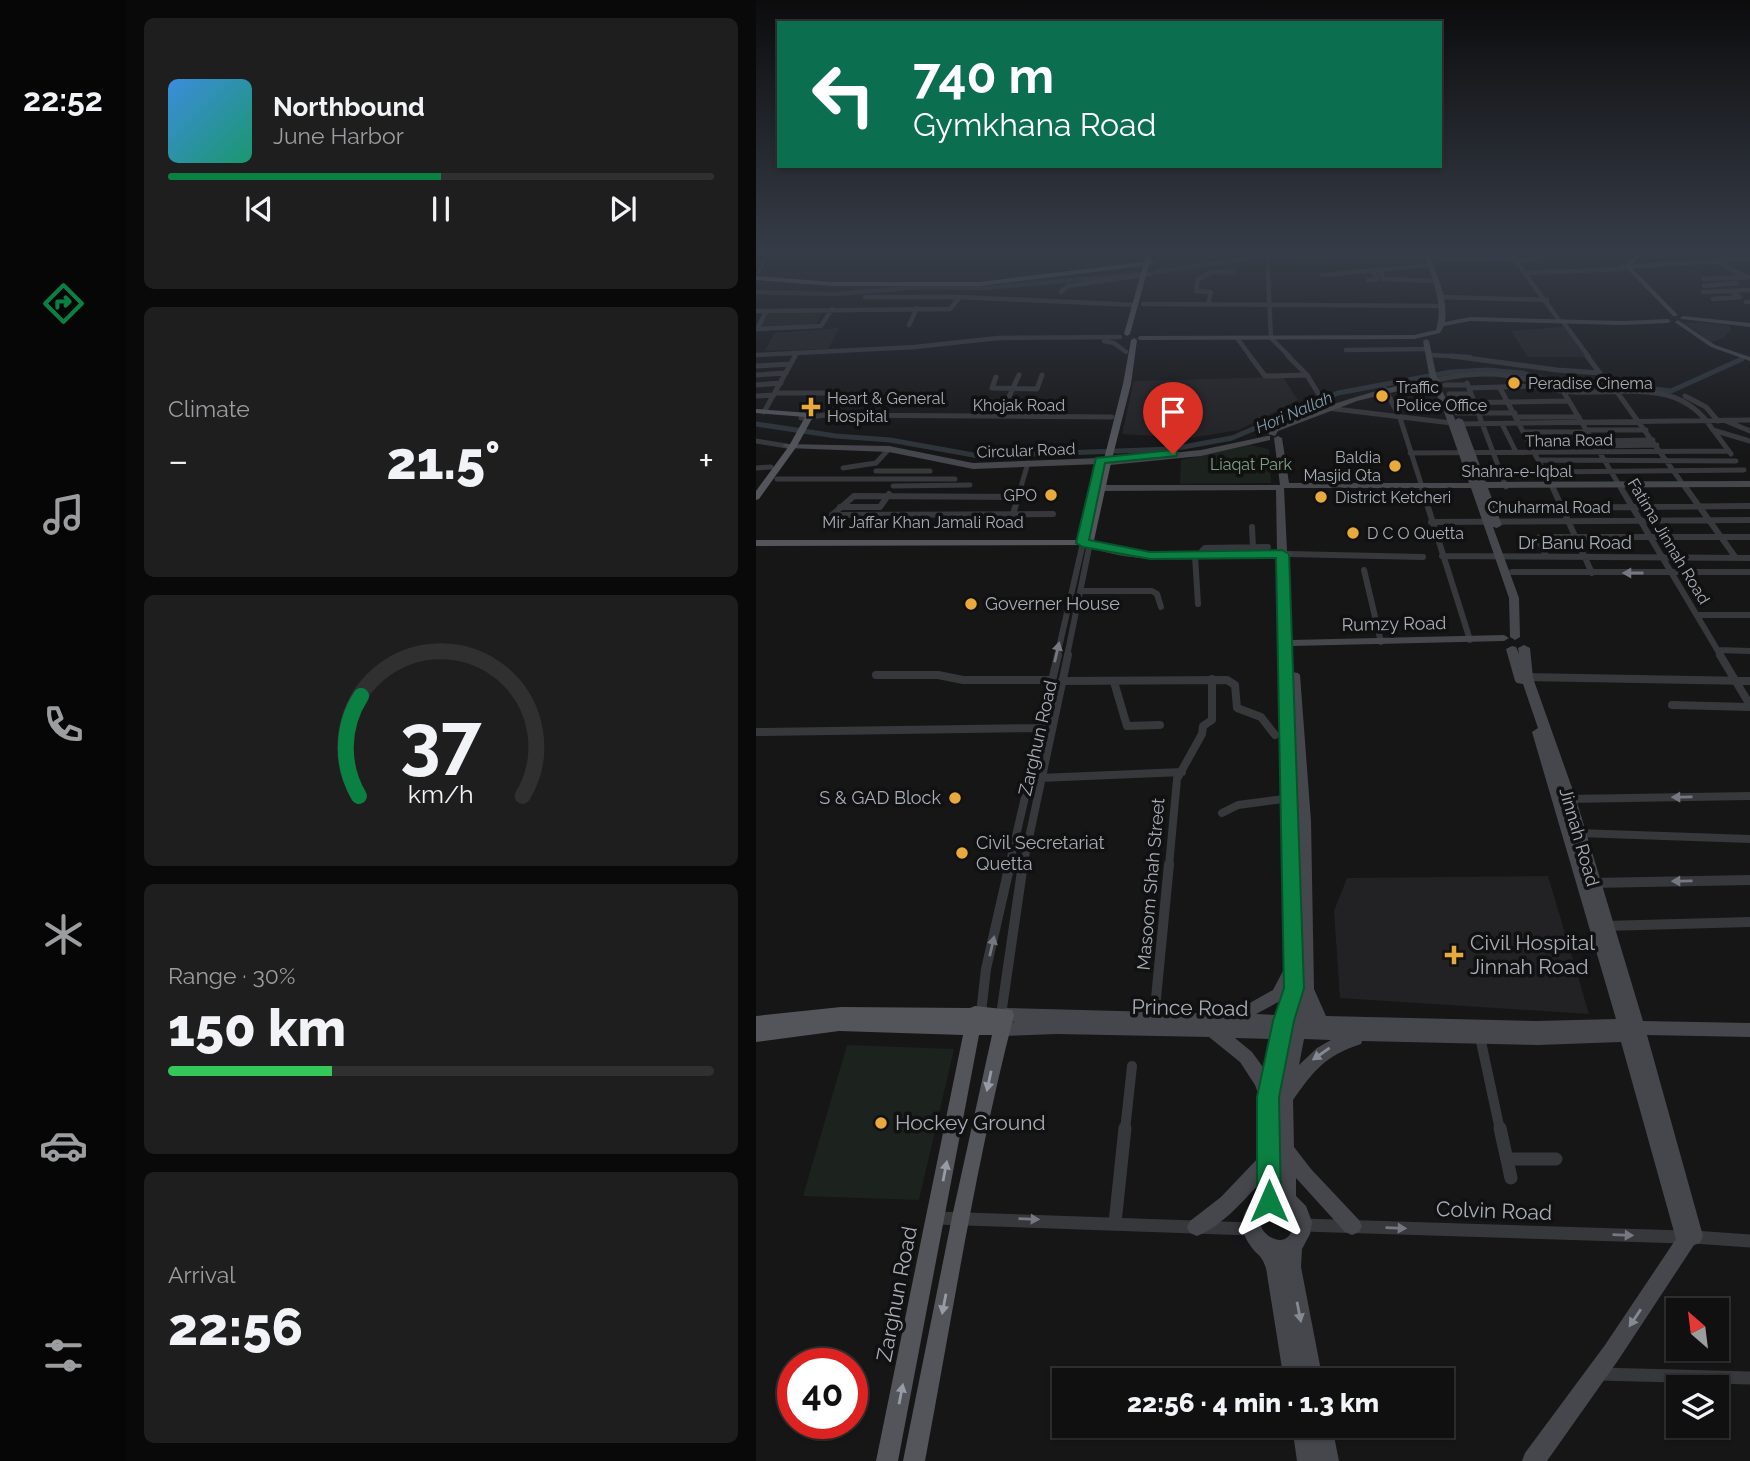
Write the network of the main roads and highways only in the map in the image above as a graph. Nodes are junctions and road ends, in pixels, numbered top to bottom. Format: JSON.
{"nodes":[{"id":1,"x":1135,"y":319,"type":"edge"},
{"id":2,"x":1130,"y":337,"type":"junction"},
{"id":3,"x":1125,"y":374,"type":"junction"},
{"id":4,"x":759,"y":412,"type":"edge"},
{"id":5,"x":802,"y":425,"type":"joint"},
{"id":6,"x":1272,"y":436,"type":"road end"},
{"id":7,"x":790,"y":446,"type":"junction"},
{"id":8,"x":1106,"y":461,"type":"junction"},
{"id":9,"x":756,"y":488,"type":"edge"},
{"id":10,"x":756,"y":497,"type":"edge"},
{"id":11,"x":756,"y":541,"type":"edge"},
{"id":12,"x":1087,"y":541,"type":"junction"},
{"id":13,"x":976,"y":1018,"type":"junction"},
{"id":14,"x":1003,"y":1020,"type":"junction"},
{"id":15,"x":756,"y":1023,"type":"edge"},
{"id":16,"x":1210,"y":1030,"type":"road end"},
{"id":17,"x":1630,"y":1030,"type":"road end"},
{"id":18,"x":756,"y":1035,"type":"edge"},
{"id":19,"x":887,"y":1461,"type":"edge"},
{"id":20,"x":914,"y":1461,"type":"edge"}],
"edges":[{"from":1,"to":2,"type":"main road","name":"Zarghun Road"},
{"from":2,"to":3,"type":"main road","name":"Zarghun Road"},
{"from":2,"to":3,"type":"main road","name":"Zarghun Road"},
{"from":3,"to":8,"type":"main road","name":"Zarghun Road"},
{"from":3,"to":8,"type":"main road","name":"Zarghun Road"},
{"from":4,"to":5,"type":"main road"},
{"from":5,"to":7,"type":"main road"},
{"from":6,"to":8,"type":"main road","name":"Circular Road"},
{"from":7,"to":9,"type":"main road"},
{"from":7,"to":10,"type":"main road"},
{"from":8,"to":12,"type":"main road","name":"Zarghun Road"},
{"from":8,"to":12,"type":"main road","name":"Zarghun Road"},
{"from":11,"to":12,"type":"main road","name":"Mir Jaffar Khan Jamali Road"},
{"from":13,"to":14,"type":"main road","name":"Prince Road"},
{"from":13,"to":15,"type":"main road","name":"Prince Road"},
{"from":13,"to":18,"type":"main road","name":"Prince Road"},
{"from":19,"to":13,"type":"main road","name":"Zarghun Road","one_way":true},
{"from":14,"to":16,"type":"main road","name":"Prince Road"},
{"from":14,"to":17,"type":"main road","name":"Prince Road"},
{"from":14,"to":20,"type":"main road","name":"Zarghun Road","one_way":true}]}
